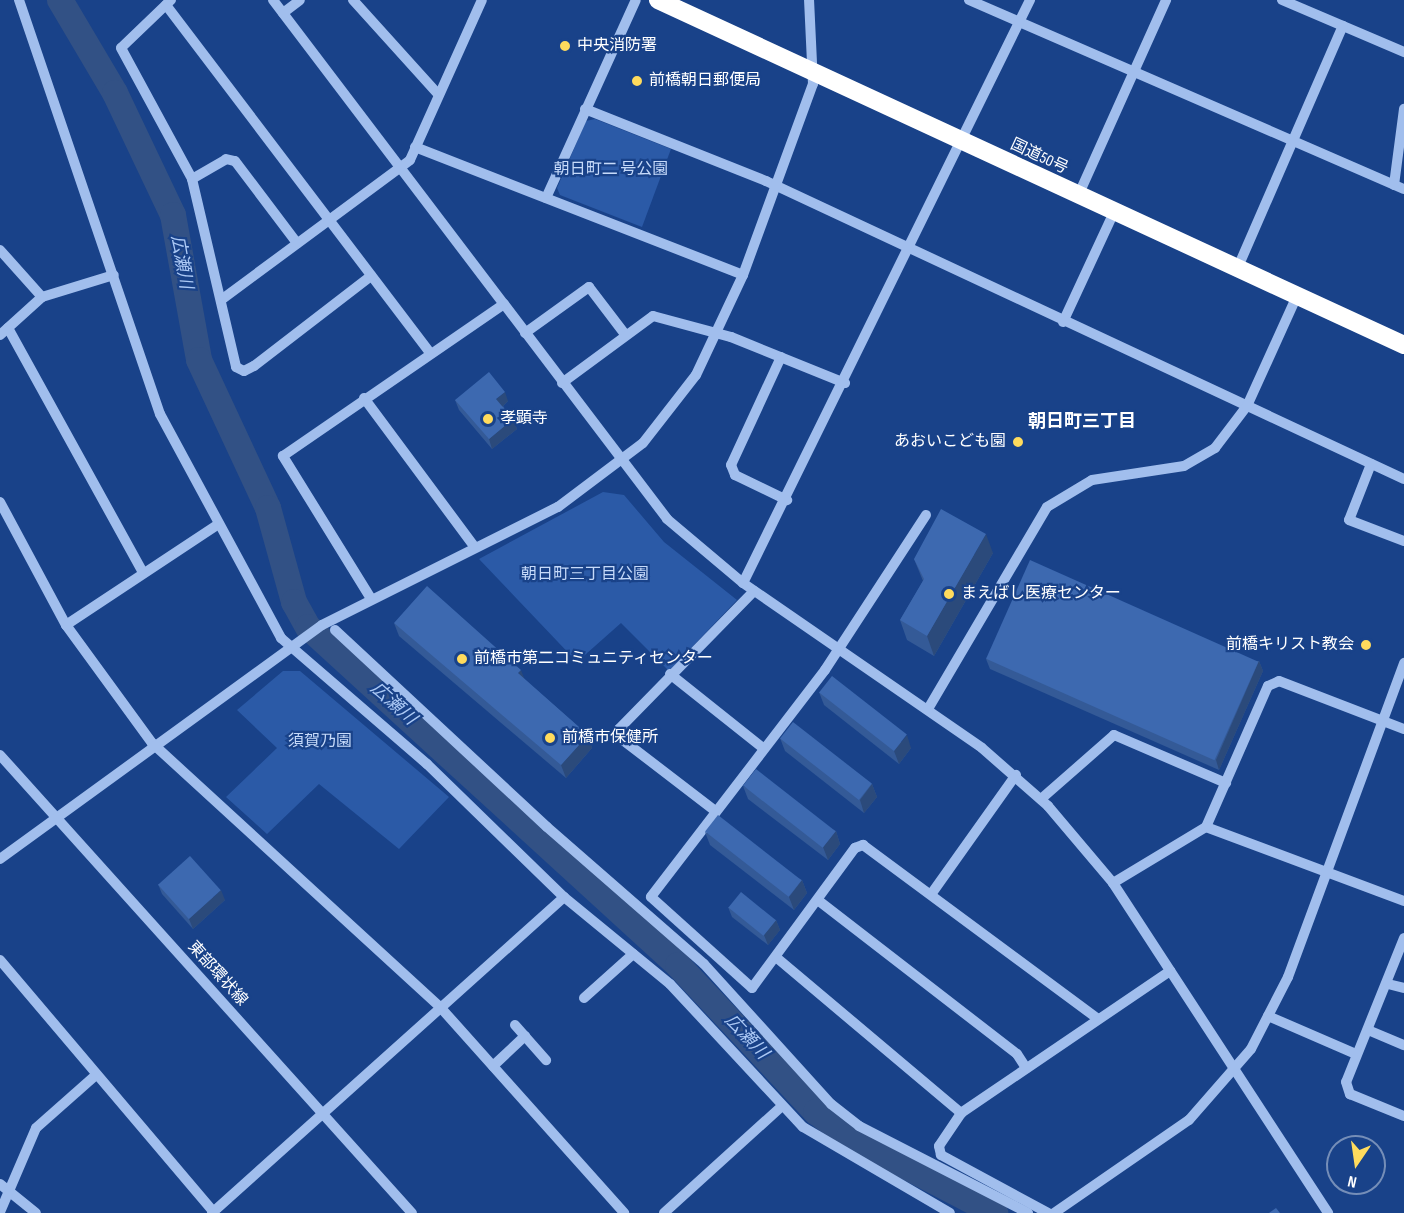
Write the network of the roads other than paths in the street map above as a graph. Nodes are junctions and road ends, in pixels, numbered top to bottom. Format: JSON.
{"nodes":[{"id":1,"x":19,"y":0,"type":"edge"},
{"id":2,"x":273,"y":0,"type":"edge"},
{"id":3,"x":300,"y":0,"type":"edge"},
{"id":4,"x":353,"y":0,"type":"edge"},
{"id":5,"x":482,"y":0,"type":"edge"},
{"id":6,"x":636,"y":0,"type":"edge"},
{"id":7,"x":658,"y":0,"type":"edge"},
{"id":8,"x":809,"y":0,"type":"edge"},
{"id":9,"x":969,"y":0,"type":"edge"},
{"id":10,"x":1030,"y":0,"type":"edge"},
{"id":11,"x":1166,"y":0,"type":"edge"},
{"id":12,"x":1282,"y":0,"type":"edge"},
{"id":13,"x":169,"y":2,"type":"edge"},
{"id":14,"x":283,"y":13,"type":"junction"},
{"id":15,"x":1019,"y":22,"type":"junction"},
{"id":16,"x":1343,"y":26,"type":"junction"},
{"id":17,"x":1404,"y":52,"type":"edge"},
{"id":18,"x":1133,"y":73,"type":"junction"},
{"id":19,"x":815,"y":74,"type":"junction"},
{"id":20,"x":438,"y":94,"type":"junction"},
{"id":21,"x":1404,"y":109,"type":"edge"},
{"id":22,"x":585,"y":110,"type":"junction"},
{"id":23,"x":1294,"y":141,"type":"junction"},
{"id":24,"x":962,"y":142,"type":"junction"},
{"id":25,"x":415,"y":147,"type":"junction"},
{"id":26,"x":400,"y":166,"type":"junction"},
{"id":27,"x":192,"y":179,"type":"junction"},
{"id":28,"x":1399,"y":187,"type":"edge"},
{"id":29,"x":776,"y":188,"type":"junction"},
{"id":30,"x":1078,"y":196,"type":"junction"},
{"id":31,"x":546,"y":198,"type":"junction"},
{"id":32,"x":1114,"y":212,"type":"junction"},
{"id":33,"x":330,"y":219,"type":"junction"},
{"id":34,"x":297,"y":243,"type":"junction"},
{"id":35,"x":0,"y":250,"type":"edge"},
{"id":36,"x":909,"y":251,"type":"junction"},
{"id":37,"x":1238,"y":267,"type":"junction"},
{"id":38,"x":114,"y":275,"type":"junction"},
{"id":39,"x":743,"y":275,"type":"junction"},
{"id":40,"x":371,"y":276,"type":"junction"},
{"id":41,"x":1297,"y":296,"type":"junction"},
{"id":42,"x":42,"y":297,"type":"junction"},
{"id":43,"x":221,"y":300,"type":"junction"},
{"id":44,"x":504,"y":304,"type":"junction"},
{"id":45,"x":1063,"y":322,"type":"junction"},
{"id":46,"x":4,"y":332,"type":"edge"},
{"id":47,"x":525,"y":333,"type":"junction"},
{"id":48,"x":624,"y":333,"type":"junction"},
{"id":49,"x":717,"y":336,"type":"junction"},
{"id":50,"x":1404,"y":345,"type":"edge"},
{"id":51,"x":430,"y":353,"type":"junction"},
{"id":52,"x":781,"y":357,"type":"junction"},
{"id":53,"x":845,"y":382,"type":"junction"},
{"id":54,"x":562,"y":383,"type":"junction"},
{"id":55,"x":364,"y":398,"type":"junction"},
{"id":56,"x":1247,"y":406,"type":"junction"},
{"id":57,"x":622,"y":464,"type":"junction"},
{"id":58,"x":1371,"y":464,"type":"junction"},
{"id":59,"x":1404,"y":480,"type":"edge"},
{"id":60,"x":787,"y":500,"type":"junction"},
{"id":61,"x":0,"y":502,"type":"edge"},
{"id":62,"x":926,"y":515,"type":"dead end"},
{"id":63,"x":218,"y":525,"type":"junction"},
{"id":64,"x":1404,"y":541,"type":"edge"},
{"id":65,"x":474,"y":546,"type":"junction"},
{"id":66,"x":143,"y":573,"type":"junction"},
{"id":67,"x":743,"y":583,"type":"junction"},
{"id":68,"x":754,"y":591,"type":"junction"},
{"id":69,"x":370,"y":597,"type":"junction"},
{"id":70,"x":66,"y":625,"type":"junction"},
{"id":71,"x":335,"y":630,"type":"dead end"},
{"id":72,"x":291,"y":647,"type":"junction"},
{"id":73,"x":840,"y":649,"type":"junction"},
{"id":74,"x":1404,"y":663,"type":"edge"},
{"id":75,"x":670,"y":674,"type":"junction"},
{"id":76,"x":928,"y":710,"type":"junction"},
{"id":77,"x":1383,"y":721,"type":"junction"},
{"id":78,"x":1404,"y":729,"type":"edge"},
{"id":79,"x":152,"y":743,"type":"junction"},
{"id":80,"x":763,"y":748,"type":"junction"},
{"id":81,"x":0,"y":755,"type":"edge"},
{"id":82,"x":1016,"y":776,"type":"junction"},
{"id":83,"x":1226,"y":783,"type":"junction"},
{"id":84,"x":1041,"y":799,"type":"junction"},
{"id":85,"x":714,"y":810,"type":"junction"},
{"id":86,"x":57,"y":818,"type":"junction"},
{"id":87,"x":1206,"y":827,"type":"junction"},
{"id":88,"x":0,"y":859,"type":"edge"},
{"id":89,"x":1326,"y":872,"type":"junction"},
{"id":90,"x":1113,"y":883,"type":"junction"},
{"id":91,"x":932,"y":893,"type":"junction"},
{"id":92,"x":564,"y":897,"type":"junction"},
{"id":93,"x":819,"y":901,"type":"junction"},
{"id":94,"x":1404,"y":901,"type":"edge"},
{"id":95,"x":1404,"y":938,"type":"edge"},
{"id":96,"x":633,"y":954,"type":"junction"},
{"id":97,"x":777,"y":958,"type":"junction"},
{"id":98,"x":0,"y":960,"type":"edge"},
{"id":99,"x":1170,"y":971,"type":"junction"},
{"id":100,"x":1388,"y":984,"type":"junction"},
{"id":101,"x":1404,"y":988,"type":"edge"},
{"id":102,"x":584,"y":998,"type":"dead end"},
{"id":103,"x":441,"y":1008,"type":"junction"},
{"id":104,"x":1268,"y":1016,"type":"junction"},
{"id":105,"x":1098,"y":1019,"type":"junction"},
{"id":106,"x":515,"y":1025,"type":"dead end"},
{"id":107,"x":1368,"y":1030,"type":"junction"},
{"id":108,"x":525,"y":1036,"type":"junction"},
{"id":109,"x":1404,"y":1045,"type":"edge"},
{"id":110,"x":1356,"y":1054,"type":"junction"},
{"id":111,"x":546,"y":1060,"type":"dead end"},
{"id":112,"x":493,"y":1066,"type":"junction"},
{"id":113,"x":1026,"y":1068,"type":"junction"},
{"id":114,"x":1236,"y":1070,"type":"junction"},
{"id":115,"x":96,"y":1075,"type":"junction"},
{"id":116,"x":781,"y":1107,"type":"junction"},
{"id":117,"x":323,"y":1113,"type":"junction"},
{"id":118,"x":961,"y":1113,"type":"junction"},
{"id":119,"x":1404,"y":1116,"type":"edge"},
{"id":120,"x":0,"y":1184,"type":"edge"},
{"id":121,"x":9,"y":1191,"type":"junction"},
{"id":122,"x":0,"y":1212,"type":"edge"},
{"id":123,"x":212,"y":1212,"type":"edge"},
{"id":124,"x":36,"y":1213,"type":"edge"},
{"id":125,"x":412,"y":1213,"type":"edge"},
{"id":126,"x":624,"y":1213,"type":"edge"},
{"id":127,"x":664,"y":1213,"type":"edge"},
{"id":128,"x":950,"y":1213,"type":"edge"},
{"id":129,"x":1028,"y":1213,"type":"edge"},
{"id":130,"x":1048,"y":1213,"type":"edge"},
{"id":131,"x":1054,"y":1213,"type":"edge"},
{"id":132,"x":1328,"y":1213,"type":"edge"}],
"edges":[{"from":1,"to":38,"type":"street"},
{"from":2,"to":14,"type":"street"},
{"from":3,"to":14,"type":"street"},
{"from":4,"to":20,"type":"street"},
{"from":5,"to":20,"type":"street"},
{"from":6,"to":22,"type":"street"},
{"from":7,"to":19,"type":"highway","name":"国道50号"},
{"from":8,"to":19,"type":"street"},
{"from":9,"to":15,"type":"street"},
{"from":10,"to":15,"type":"street"},
{"from":11,"to":18,"type":"street"},
{"from":12,"to":16,"type":"street"},
{"from":13,"to":27,"type":"street"},
{"from":13,"to":33,"type":"street"},
{"from":14,"to":26,"type":"street"},
{"from":15,"to":18,"type":"street"},
{"from":15,"to":24,"type":"street"},
{"from":16,"to":17,"type":"street"},
{"from":16,"to":23,"type":"street"},
{"from":18,"to":23,"type":"street"},
{"from":18,"to":30,"type":"street"},
{"from":19,"to":24,"type":"highway","name":"国道50号"},
{"from":19,"to":29,"type":"street"},
{"from":20,"to":25,"type":"street"},
{"from":21,"to":28,"type":"street"},
{"from":22,"to":29,"type":"street"},
{"from":22,"to":31,"type":"street"},
{"from":23,"to":28,"type":"street"},
{"from":23,"to":37,"type":"street"},
{"from":24,"to":30,"type":"highway","name":"国道50号"},
{"from":24,"to":36,"type":"street"},
{"from":25,"to":26,"type":"street"},
{"from":25,"to":31,"type":"street"},
{"from":26,"to":33,"type":"street"},
{"from":26,"to":44,"type":"street"},
{"from":27,"to":34,"type":"street"},
{"from":27,"to":43,"type":"street"},
{"from":29,"to":36,"type":"street"},
{"from":29,"to":39,"type":"street"},
{"from":30,"to":32,"type":"highway","name":"国道50号"},
{"from":31,"to":39,"type":"street"},
{"from":32,"to":37,"type":"highway","name":"国道50号"},
{"from":32,"to":45,"type":"street"},
{"from":33,"to":34,"type":"street"},
{"from":33,"to":40,"type":"street"},
{"from":34,"to":43,"type":"street"},
{"from":35,"to":42,"type":"street"},
{"from":36,"to":45,"type":"street"},
{"from":36,"to":53,"type":"street"},
{"from":37,"to":41,"type":"highway","name":"国道50号"},
{"from":38,"to":42,"type":"street"},
{"from":38,"to":63,"type":"street"},
{"from":39,"to":49,"type":"street"},
{"from":40,"to":43,"type":"street"},
{"from":40,"to":51,"type":"street"},
{"from":41,"to":50,"type":"highway","name":"国道50号"},
{"from":41,"to":56,"type":"street"},
{"from":42,"to":46,"type":"street"},
{"from":44,"to":47,"type":"street"},
{"from":44,"to":51,"type":"street"},
{"from":45,"to":56,"type":"street"},
{"from":46,"to":66,"type":"street"},
{"from":47,"to":48,"type":"street"},
{"from":47,"to":54,"type":"street"},
{"from":48,"to":49,"type":"street"},
{"from":48,"to":54,"type":"street"},
{"from":49,"to":52,"type":"street"},
{"from":49,"to":57,"type":"street"},
{"from":51,"to":55,"type":"street"},
{"from":52,"to":53,"type":"street"},
{"from":52,"to":60,"type":"street"},
{"from":53,"to":60,"type":"street"},
{"from":54,"to":57,"type":"street"},
{"from":55,"to":65,"type":"street"},
{"from":55,"to":69,"type":"street"},
{"from":56,"to":58,"type":"street"},
{"from":56,"to":76,"type":"street"},
{"from":57,"to":65,"type":"street"},
{"from":57,"to":67,"type":"street"},
{"from":58,"to":59,"type":"street"},
{"from":58,"to":64,"type":"street"},
{"from":60,"to":67,"type":"street"},
{"from":61,"to":70,"type":"street"},
{"from":62,"to":73,"type":"street"},
{"from":63,"to":66,"type":"street"},
{"from":63,"to":72,"type":"street"},
{"from":65,"to":69,"type":"street"},
{"from":66,"to":70,"type":"street"},
{"from":67,"to":68,"type":"street"},
{"from":68,"to":73,"type":"street"},
{"from":68,"to":75,"type":"street"},
{"from":69,"to":72,"type":"street"},
{"from":70,"to":79,"type":"street"},
{"from":71,"to":129,"type":"street"},
{"from":72,"to":79,"type":"street"},
{"from":72,"to":92,"type":"street"},
{"from":73,"to":76,"type":"street"},
{"from":73,"to":80,"type":"street"},
{"from":74,"to":77,"type":"street"},
{"from":75,"to":80,"type":"street"},
{"from":75,"to":85,"type":"street"},
{"from":76,"to":82,"type":"street"},
{"from":77,"to":78,"type":"street"},
{"from":77,"to":83,"type":"street"},
{"from":77,"to":89,"type":"street"},
{"from":79,"to":86,"type":"street"},
{"from":79,"to":103,"type":"street"},
{"from":80,"to":85,"type":"street"},
{"from":81,"to":86,"type":"street","name":"東部環状線"},
{"from":82,"to":84,"type":"street"},
{"from":82,"to":91,"type":"street"},
{"from":83,"to":84,"type":"street"},
{"from":83,"to":87,"type":"street"},
{"from":84,"to":90,"type":"street"},
{"from":85,"to":97,"type":"street"},
{"from":86,"to":88,"type":"street"},
{"from":86,"to":117,"type":"street","name":"東部環状線"},
{"from":87,"to":89,"type":"street"},
{"from":87,"to":90,"type":"street"},
{"from":89,"to":94,"type":"street"},
{"from":89,"to":104,"type":"street"},
{"from":90,"to":99,"type":"street"},
{"from":91,"to":93,"type":"street"},
{"from":91,"to":105,"type":"street"},
{"from":92,"to":96,"type":"street"},
{"from":92,"to":103,"type":"street"},
{"from":93,"to":97,"type":"street"},
{"from":93,"to":113,"type":"street"},
{"from":95,"to":100,"type":"street"},
{"from":96,"to":102,"type":"street"},
{"from":96,"to":116,"type":"street"},
{"from":97,"to":118,"type":"street"},
{"from":98,"to":115,"type":"street"},
{"from":99,"to":105,"type":"street"},
{"from":99,"to":114,"type":"street"},
{"from":100,"to":101,"type":"street"},
{"from":100,"to":107,"type":"street"},
{"from":103,"to":112,"type":"street"},
{"from":103,"to":117,"type":"street"},
{"from":104,"to":110,"type":"street"},
{"from":104,"to":114,"type":"street"},
{"from":105,"to":113,"type":"street"},
{"from":106,"to":108,"type":"street"},
{"from":107,"to":109,"type":"street"},
{"from":107,"to":110,"type":"street"},
{"from":108,"to":111,"type":"street"},
{"from":108,"to":112,"type":"street"},
{"from":110,"to":119,"type":"street"},
{"from":112,"to":126,"type":"street"},
{"from":113,"to":118,"type":"street"},
{"from":114,"to":131,"type":"street"},
{"from":114,"to":132,"type":"street"},
{"from":115,"to":121,"type":"street"},
{"from":115,"to":123,"type":"street"},
{"from":116,"to":127,"type":"street"},
{"from":116,"to":128,"type":"street"},
{"from":117,"to":123,"type":"street"},
{"from":117,"to":125,"type":"street","name":"東部環状線"},
{"from":118,"to":130,"type":"street"},
{"from":120,"to":121,"type":"street"},
{"from":121,"to":122,"type":"street"},
{"from":121,"to":124,"type":"street"}]}
